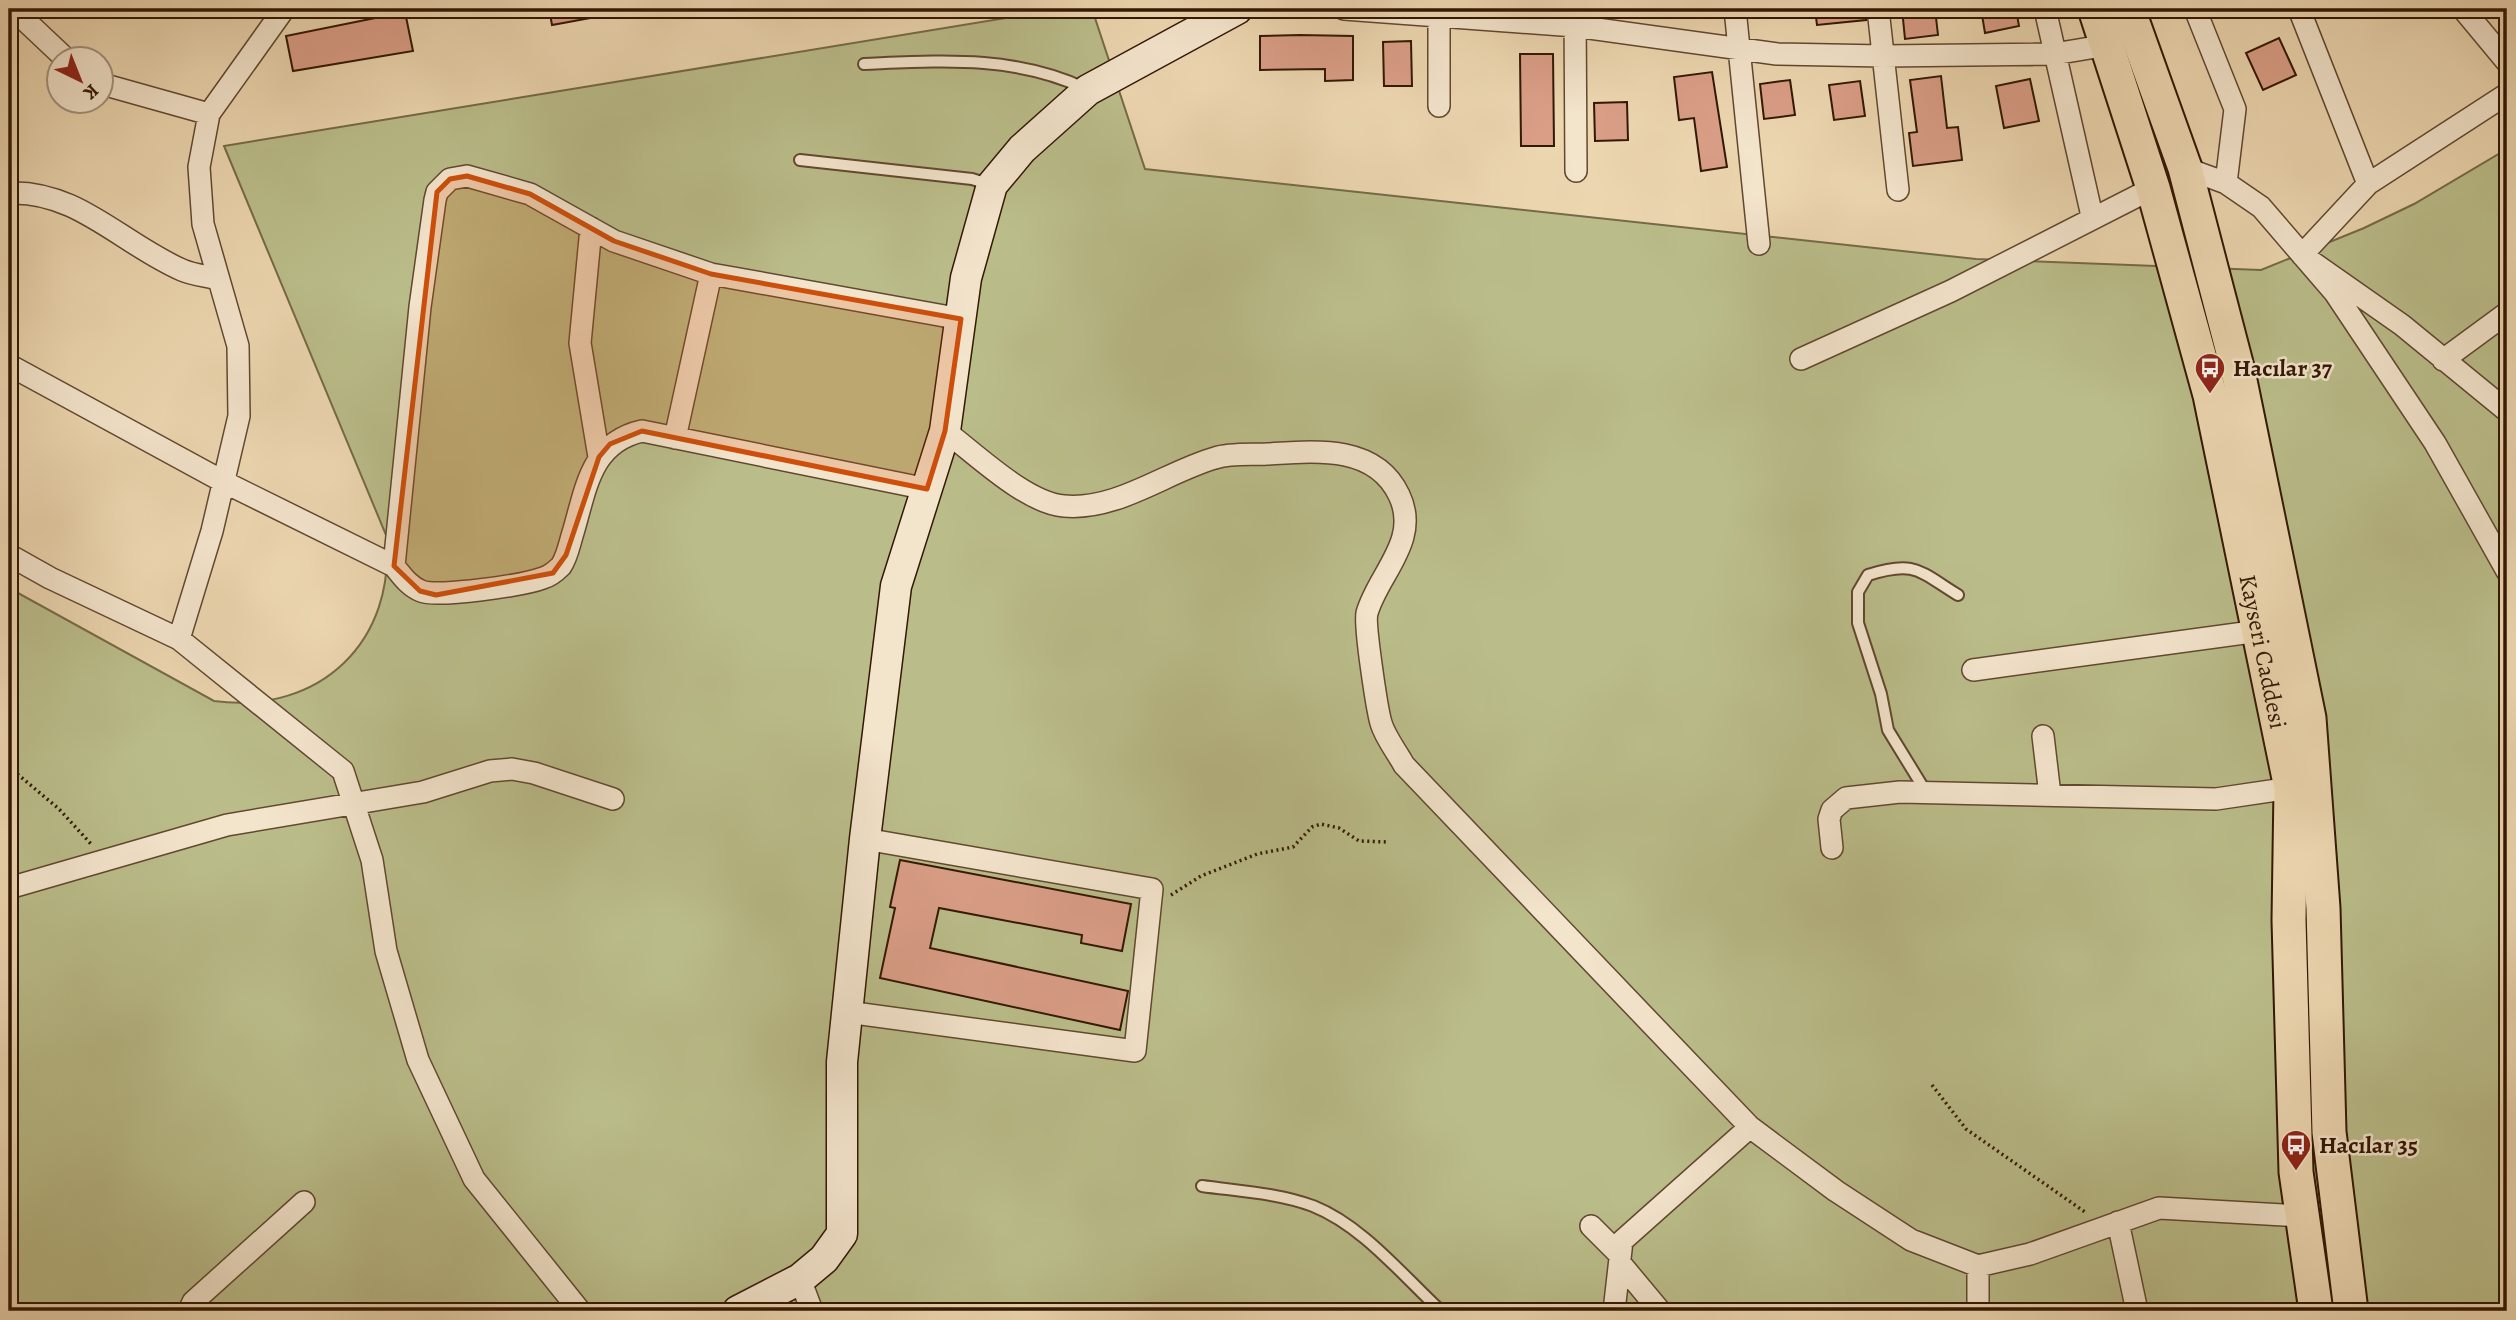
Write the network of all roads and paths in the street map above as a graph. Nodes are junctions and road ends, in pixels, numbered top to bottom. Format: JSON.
{"nodes":[{"id":1,"x":13,"y":9,"type":"edge"},
{"id":2,"x":284,"y":9,"type":"edge"},
{"id":3,"x":1237,"y":9,"type":"edge"},
{"id":4,"x":1345,"y":9,"type":"edge"},
{"id":5,"x":1735,"y":9,"type":"edge"},
{"id":6,"x":1878,"y":9,"type":"edge"},
{"id":7,"x":2045,"y":9,"type":"edge"},
{"id":8,"x":2095,"y":9,"type":"edge"},
{"id":9,"x":2128,"y":9,"type":"edge"},
{"id":10,"x":2195,"y":9,"type":"edge"},
{"id":11,"x":2299,"y":9,"type":"edge"},
{"id":12,"x":2463,"y":9,"type":"edge"},
{"id":13,"x":1440,"y":13,"type":"edge"},
{"id":14,"x":1575,"y":17,"type":"edge"},
{"id":15,"x":52,"y":46,"type":"edge"},
{"id":16,"x":2108,"y":46,"type":"junction"},
{"id":17,"x":1739,"y":48,"type":"junction"},
{"id":18,"x":2054,"y":54,"type":"junction"},
{"id":19,"x":1883,"y":56,"type":"junction"},
{"id":20,"x":2507,"y":62,"type":"edge"},
{"id":21,"x":864,"y":64,"type":"dead end"},
{"id":22,"x":116,"y":88,"type":"edge"},
{"id":23,"x":1088,"y":90,"type":"junction"},
{"id":24,"x":2507,"y":94,"type":"edge"},
{"id":25,"x":1439,"y":106,"type":"dead end"},
{"id":26,"x":209,"y":114,"type":"junction"},
{"id":27,"x":800,"y":160,"type":"dead end"},
{"id":28,"x":2185,"y":168,"type":"junction"},
{"id":29,"x":1576,"y":171,"type":"dead end"},
{"id":30,"x":2226,"y":183,"type":"junction"},
{"id":31,"x":2368,"y":184,"type":"junction"},
{"id":32,"x":992,"y":185,"type":"junction"},
{"id":33,"x":2153,"y":188,"type":"junction"},
{"id":34,"x":1898,"y":190,"type":"dead end"},
{"id":35,"x":9,"y":193,"type":"edge"},
{"id":36,"x":2092,"y":216,"type":"junction"},
{"id":37,"x":591,"y":228,"type":"junction"},
{"id":38,"x":1759,"y":244,"type":"dead end"},
{"id":39,"x":2302,"y":255,"type":"junction"},
{"id":40,"x":711,"y":274,"type":"junction"},
{"id":41,"x":218,"y":279,"type":"junction"},
{"id":42,"x":2507,"y":313,"type":"edge"},
{"id":43,"x":961,"y":319,"type":"junction"},
{"id":44,"x":1801,"y":359,"type":"dead end"},
{"id":45,"x":2443,"y":360,"type":"junction"},
{"id":46,"x":9,"y":365,"type":"edge"},
{"id":47,"x":2507,"y":411,"type":"edge"},
{"id":48,"x":945,"y":432,"type":"junction"},
{"id":49,"x":675,"y":438,"type":"junction"},
{"id":50,"x":599,"y":457,"type":"junction"},
{"id":51,"x":224,"y":482,"type":"junction"},
{"id":52,"x":927,"y":489,"type":"junction"},
{"id":53,"x":9,"y":555,"type":"edge"},
{"id":54,"x":394,"y":566,"type":"junction"},
{"id":55,"x":2507,"y":570,"type":"edge"},
{"id":56,"x":1958,"y":595,"type":"dead end"},
{"id":57,"x":2259,"y":631,"type":"junction"},
{"id":58,"x":179,"y":639,"type":"junction"},
{"id":59,"x":1973,"y":670,"type":"dead end"},
{"id":60,"x":2043,"y":736,"type":"dead end"},
{"id":61,"x":9,"y":766,"type":"edge"},
{"id":62,"x":2291,"y":788,"type":"junction"},
{"id":63,"x":1926,"y":793,"type":"junction"},
{"id":64,"x":2049,"y":795,"type":"junction"},
{"id":65,"x":613,"y":799,"type":"dead end"},
{"id":66,"x":355,"y":804,"type":"junction"},
{"id":67,"x":865,"y":839,"type":"junction"},
{"id":68,"x":1389,"y":842,"type":"dead end"},
{"id":69,"x":1832,"y":848,"type":"dead end"},
{"id":70,"x":103,"y":862,"type":"junction"},
{"id":71,"x":9,"y":888,"type":"edge"},
{"id":72,"x":1150,"y":908,"type":"junction"},
{"id":73,"x":847,"y":1012,"type":"junction"},
{"id":74,"x":1932,"y":1085,"type":"dead end"},
{"id":75,"x":1750,"y":1126,"type":"junction"},
{"id":76,"x":1202,"y":1186,"type":"dead end"},
{"id":77,"x":304,"y":1202,"type":"dead end"},
{"id":78,"x":2301,"y":1216,"type":"junction"},
{"id":79,"x":2112,"y":1224,"type":"junction"},
{"id":80,"x":1591,"y":1226,"type":"dead end"},
{"id":81,"x":1620,"y":1259,"type":"junction"},
{"id":82,"x":1978,"y":1266,"type":"junction"},
{"id":83,"x":800,"y":1279,"type":"junction"},
{"id":84,"x":189,"y":1311,"type":"edge"},
{"id":85,"x":580,"y":1311,"type":"edge"},
{"id":86,"x":738,"y":1311,"type":"edge"},
{"id":87,"x":812,"y":1311,"type":"edge"},
{"id":88,"x":1441,"y":1311,"type":"edge"},
{"id":89,"x":1614,"y":1311,"type":"edge"},
{"id":90,"x":1660,"y":1311,"type":"edge"},
{"id":91,"x":1978,"y":1311,"type":"edge"},
{"id":92,"x":2137,"y":1311,"type":"edge"},
{"id":93,"x":2316,"y":1311,"type":"edge"},
{"id":94,"x":2351,"y":1311,"type":"edge"}],
"edges":[{"from":1,"to":15,"type":"street"},
{"from":2,"to":26,"type":"street"},
{"from":3,"to":23,"type":"street"},
{"from":4,"to":13,"type":"street"},
{"from":5,"to":17,"type":"street"},
{"from":6,"to":19,"type":"street"},
{"from":7,"to":18,"type":"street"},
{"from":8,"to":16,"type":"main road","name":"Kayseri Caddesi"},
{"from":9,"to":28,"type":"main road","name":"Kayseri Caddesi"},
{"from":10,"to":30,"type":"street"},
{"from":11,"to":31,"type":"street"},
{"from":12,"to":20,"type":"street"},
{"from":13,"to":14,"type":"street"},
{"from":13,"to":25,"type":"street"},
{"from":14,"to":17,"type":"street"},
{"from":14,"to":29,"type":"street"},
{"from":16,"to":18,"type":"street"},
{"from":16,"to":33,"type":"main road","name":"Kayseri Caddesi"},
{"from":17,"to":19,"type":"street"},
{"from":17,"to":38,"type":"street"},
{"from":18,"to":19,"type":"street"},
{"from":18,"to":36,"type":"street"},
{"from":19,"to":34,"type":"street"},
{"from":21,"to":23,"type":"lane"},
{"from":22,"to":26,"type":"street"},
{"from":23,"to":32,"type":"street"},
{"from":24,"to":31,"type":"street"},
{"from":26,"to":41,"type":"street"},
{"from":27,"to":32,"type":"lane"},
{"from":28,"to":30,"type":"street"},
{"from":28,"to":94,"type":"main road","name":"Kayseri Caddesi"},
{"from":30,"to":39,"type":"street"},
{"from":31,"to":39,"type":"street"},
{"from":32,"to":43,"type":"street"},
{"from":33,"to":36,"type":"street"},
{"from":33,"to":57,"type":"main road","name":"Kayseri Caddesi"},
{"from":35,"to":41,"type":"street"},
{"from":36,"to":44,"type":"street"},
{"from":37,"to":40,"type":"street"},
{"from":37,"to":50,"type":"street"},
{"from":37,"to":54,"type":"street"},
{"from":39,"to":45,"type":"street"},
{"from":39,"to":55,"type":"street"},
{"from":40,"to":43,"type":"street"},
{"from":40,"to":49,"type":"street"},
{"from":41,"to":51,"type":"street"},
{"from":42,"to":45,"type":"street"},
{"from":43,"to":48,"type":"street"},
{"from":45,"to":47,"type":"street"},
{"from":46,"to":51,"type":"street"},
{"from":48,"to":52,"type":"street"},
{"from":48,"to":75,"type":"street"},
{"from":49,"to":50,"type":"street"},
{"from":49,"to":52,"type":"street"},
{"from":50,"to":54,"type":"street"},
{"from":51,"to":54,"type":"street"},
{"from":51,"to":58,"type":"street"},
{"from":52,"to":67,"type":"street"},
{"from":53,"to":58,"type":"street"},
{"from":56,"to":63,"type":"lane"},
{"from":57,"to":59,"type":"street"},
{"from":57,"to":62,"type":"main road","name":"Kayseri Caddesi"},
{"from":58,"to":66,"type":"street"},
{"from":60,"to":64,"type":"street"},
{"from":61,"to":70,"type":"path"},
{"from":62,"to":64,"type":"street"},
{"from":62,"to":78,"type":"main road","name":"Kayseri Caddesi"},
{"from":63,"to":64,"type":"street"},
{"from":63,"to":69,"type":"street"},
{"from":65,"to":66,"type":"street"},
{"from":66,"to":70,"type":"street"},
{"from":66,"to":85,"type":"street"},
{"from":67,"to":72,"type":"street"},
{"from":67,"to":73,"type":"street"},
{"from":68,"to":72,"type":"path"},
{"from":70,"to":71,"type":"street"},
{"from":72,"to":73,"type":"street"},
{"from":73,"to":83,"type":"street"},
{"from":74,"to":79,"type":"path"},
{"from":75,"to":81,"type":"street"},
{"from":75,"to":82,"type":"street"},
{"from":76,"to":88,"type":"lane"},
{"from":77,"to":84,"type":"street"},
{"from":78,"to":79,"type":"street"},
{"from":78,"to":93,"type":"main road","name":"Kayseri Caddesi"},
{"from":79,"to":82,"type":"street"},
{"from":79,"to":92,"type":"street"},
{"from":80,"to":81,"type":"street"},
{"from":81,"to":89,"type":"street"},
{"from":81,"to":90,"type":"street"},
{"from":82,"to":91,"type":"street"},
{"from":83,"to":86,"type":"street"},
{"from":83,"to":87,"type":"street"}]}
